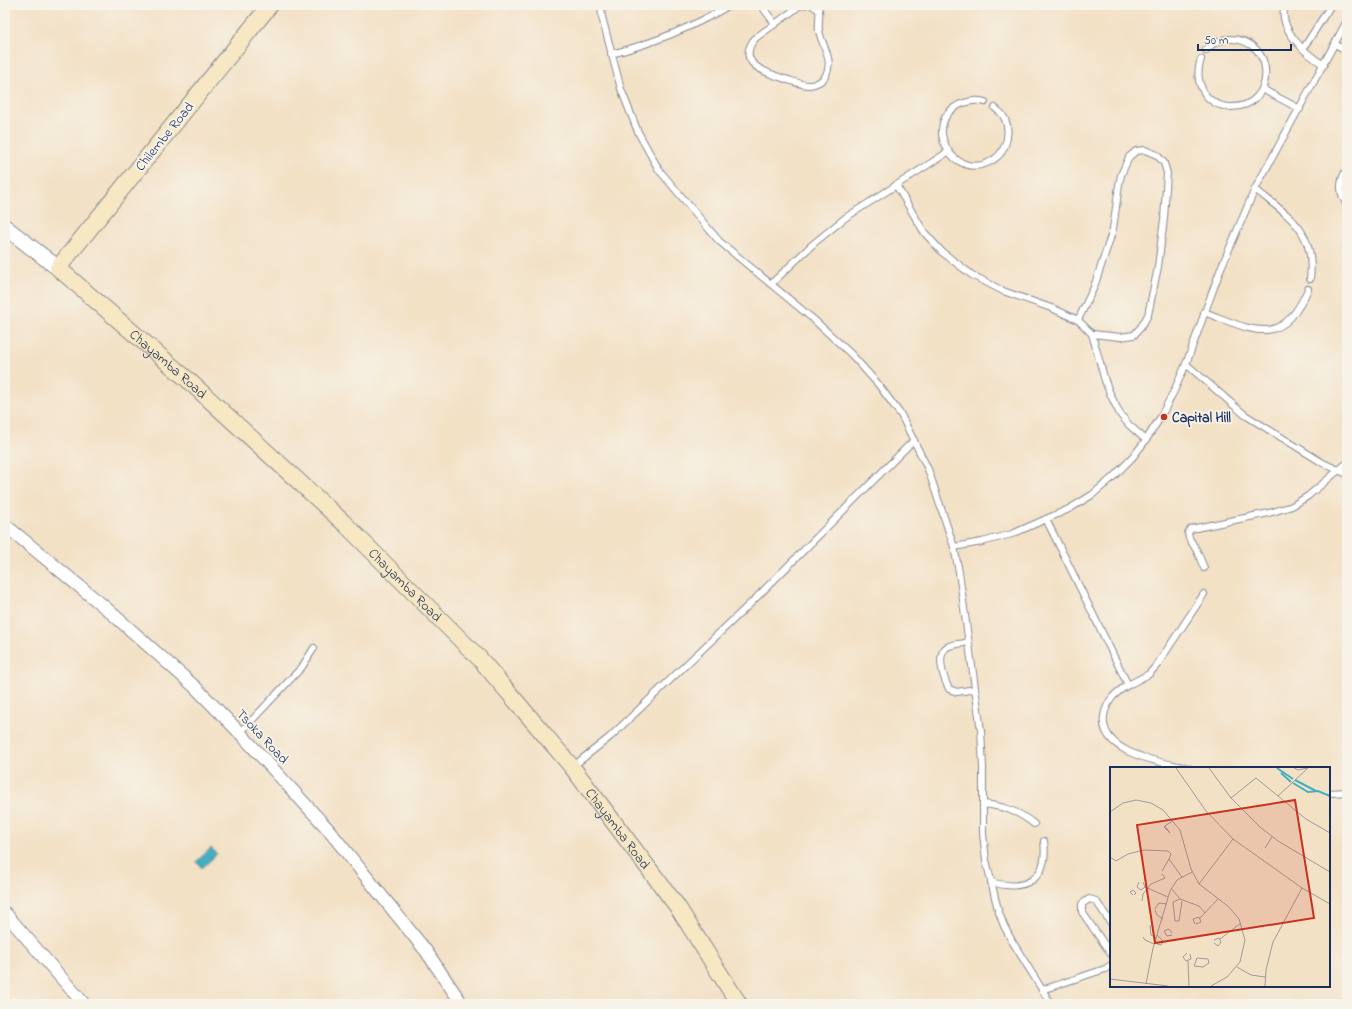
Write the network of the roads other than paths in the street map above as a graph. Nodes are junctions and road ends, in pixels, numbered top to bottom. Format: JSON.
{"nodes":[{"id":1,"x":270,"y":5,"type":"edge"},
{"id":2,"x":601,"y":5,"type":"edge"},
{"id":3,"x":730,"y":5,"type":"edge"},
{"id":4,"x":761,"y":5,"type":"edge"},
{"id":5,"x":804,"y":5,"type":"edge"},
{"id":6,"x":812,"y":5,"type":"edge"},
{"id":7,"x":1285,"y":5,"type":"edge"},
{"id":8,"x":1331,"y":5,"type":"edge"},
{"id":9,"x":1347,"y":21,"type":"edge"},
{"id":10,"x":775,"y":24,"type":"junction"},
{"id":11,"x":1335,"y":44,"type":"junction"},
{"id":12,"x":1303,"y":49,"type":"junction"},
{"id":13,"x":1206,"y":50,"type":"dead end"},
{"id":14,"x":1347,"y":51,"type":"edge"},
{"id":15,"x":611,"y":54,"type":"junction"},
{"id":16,"x":1200,"y":59,"type":"dead end"},
{"id":17,"x":1324,"y":65,"type":"junction"},
{"id":18,"x":1262,"y":89,"type":"junction"},
{"id":19,"x":985,"y":102,"type":"dead end"},
{"id":20,"x":995,"y":108,"type":"dead end"},
{"id":21,"x":1300,"y":109,"type":"junction"},
{"id":22,"x":948,"y":152,"type":"junction"},
{"id":23,"x":1347,"y":169,"type":"edge"},
{"id":24,"x":896,"y":185,"type":"junction"},
{"id":25,"x":1255,"y":189,"type":"junction"},
{"id":26,"x":1347,"y":206,"type":"edge"},
{"id":27,"x":5,"y":227,"type":"edge"},
{"id":28,"x":58,"y":268,"type":"junction"},
{"id":29,"x":1310,"y":279,"type":"dead end"},
{"id":30,"x":771,"y":284,"type":"junction"},
{"id":31,"x":1308,"y":289,"type":"dead end"},
{"id":32,"x":1204,"y":312,"type":"junction"},
{"id":33,"x":1078,"y":320,"type":"junction"},
{"id":34,"x":1092,"y":334,"type":"junction"},
{"id":35,"x":1186,"y":364,"type":"junction"},
{"id":36,"x":914,"y":440,"type":"junction"},
{"id":37,"x":1146,"y":440,"type":"junction"},
{"id":38,"x":1347,"y":463,"type":"edge"},
{"id":39,"x":1337,"y":470,"type":"junction"},
{"id":40,"x":1347,"y":474,"type":"edge"},
{"id":41,"x":1046,"y":519,"type":"junction"},
{"id":42,"x":5,"y":525,"type":"edge"},
{"id":43,"x":954,"y":546,"type":"junction"},
{"id":44,"x":1204,"y":568,"type":"dead end"},
{"id":45,"x":1204,"y":594,"type":"dead end"},
{"id":46,"x":968,"y":642,"type":"junction"},
{"id":47,"x":314,"y":648,"type":"dead end"},
{"id":48,"x":1128,"y":685,"type":"junction"},
{"id":49,"x":975,"y":689,"type":"junction"},
{"id":50,"x":240,"y":733,"type":"junction"},
{"id":51,"x":572,"y":767,"type":"junction"},
{"id":52,"x":1184,"y":767,"type":"edge"},
{"id":53,"x":1347,"y":792,"type":"edge"},
{"id":54,"x":1330,"y":793,"type":"edge"},
{"id":55,"x":983,"y":804,"type":"junction"},
{"id":56,"x":1034,"y":824,"type":"dead end"},
{"id":57,"x":1044,"y":841,"type":"dead end"},
{"id":58,"x":991,"y":882,"type":"junction"},
{"id":59,"x":5,"y":913,"type":"edge"},
{"id":60,"x":1110,"y":922,"type":"edge"},
{"id":61,"x":1110,"y":953,"type":"edge"},
{"id":62,"x":1110,"y":966,"type":"edge"},
{"id":63,"x":1042,"y":990,"type":"junction"},
{"id":64,"x":84,"y":1004,"type":"edge"},
{"id":65,"x":462,"y":1004,"type":"edge"},
{"id":66,"x":739,"y":1004,"type":"edge"},
{"id":67,"x":1051,"y":1004,"type":"edge"}],
"edges":[{"from":1,"to":28,"type":"main road","name":"Chilembe Road"},
{"from":2,"to":15,"type":"lane"},
{"from":3,"to":15,"type":"lane"},
{"from":4,"to":10,"type":"lane"},
{"from":5,"to":10,"type":"lane"},
{"from":6,"to":10,"type":"lane"},
{"from":7,"to":12,"type":"lane"},
{"from":8,"to":12,"type":"lane"},
{"from":9,"to":11,"type":"lane"},
{"from":11,"to":14,"type":"lane"},
{"from":11,"to":17,"type":"lane"},
{"from":12,"to":17,"type":"lane"},
{"from":13,"to":18,"type":"lane"},
{"from":15,"to":30,"type":"lane"},
{"from":16,"to":18,"type":"lane"},
{"from":17,"to":21,"type":"lane"},
{"from":18,"to":21,"type":"lane"},
{"from":19,"to":22,"type":"lane"},
{"from":20,"to":22,"type":"lane"},
{"from":21,"to":25,"type":"lane"},
{"from":22,"to":24,"type":"lane"},
{"from":23,"to":26,"type":"lane"},
{"from":24,"to":30,"type":"lane"},
{"from":24,"to":33,"type":"lane"},
{"from":25,"to":29,"type":"lane"},
{"from":25,"to":32,"type":"lane"},
{"from":27,"to":28,"type":"street","name":"Chayamba Road"},
{"from":28,"to":51,"type":"main road","name":"Chayamba Road"},
{"from":30,"to":36,"type":"lane"},
{"from":31,"to":32,"type":"lane"},
{"from":32,"to":35,"type":"lane"},
{"from":33,"to":34,"type":"lane"},
{"from":33,"to":34,"type":"lane"},
{"from":34,"to":37,"type":"lane"},
{"from":35,"to":37,"type":"lane"},
{"from":35,"to":39,"type":"lane"},
{"from":36,"to":43,"type":"lane"},
{"from":36,"to":51,"type":"lane"},
{"from":37,"to":41,"type":"lane"},
{"from":38,"to":39,"type":"lane"},
{"from":39,"to":40,"type":"lane"},
{"from":39,"to":44,"type":"lane"},
{"from":41,"to":43,"type":"lane"},
{"from":41,"to":48,"type":"lane"},
{"from":42,"to":50,"type":"street","name":"Tsoka Road"},
{"from":43,"to":46,"type":"lane"},
{"from":45,"to":48,"type":"lane"},
{"from":46,"to":49,"type":"lane"},
{"from":46,"to":49,"type":"lane"},
{"from":47,"to":50,"type":"lane"},
{"from":48,"to":52,"type":"lane"},
{"from":49,"to":55,"type":"lane"},
{"from":50,"to":65,"type":"street","name":"Tsoka Road"},
{"from":51,"to":66,"type":"main road","name":"Chayamba Road"},
{"from":53,"to":54,"type":"lane"},
{"from":55,"to":56,"type":"lane"},
{"from":55,"to":58,"type":"lane"},
{"from":57,"to":58,"type":"lane"},
{"from":58,"to":63,"type":"lane"},
{"from":59,"to":64,"type":"street"},
{"from":60,"to":61,"type":"lane"},
{"from":62,"to":63,"type":"lane"},
{"from":63,"to":67,"type":"lane"}]}
